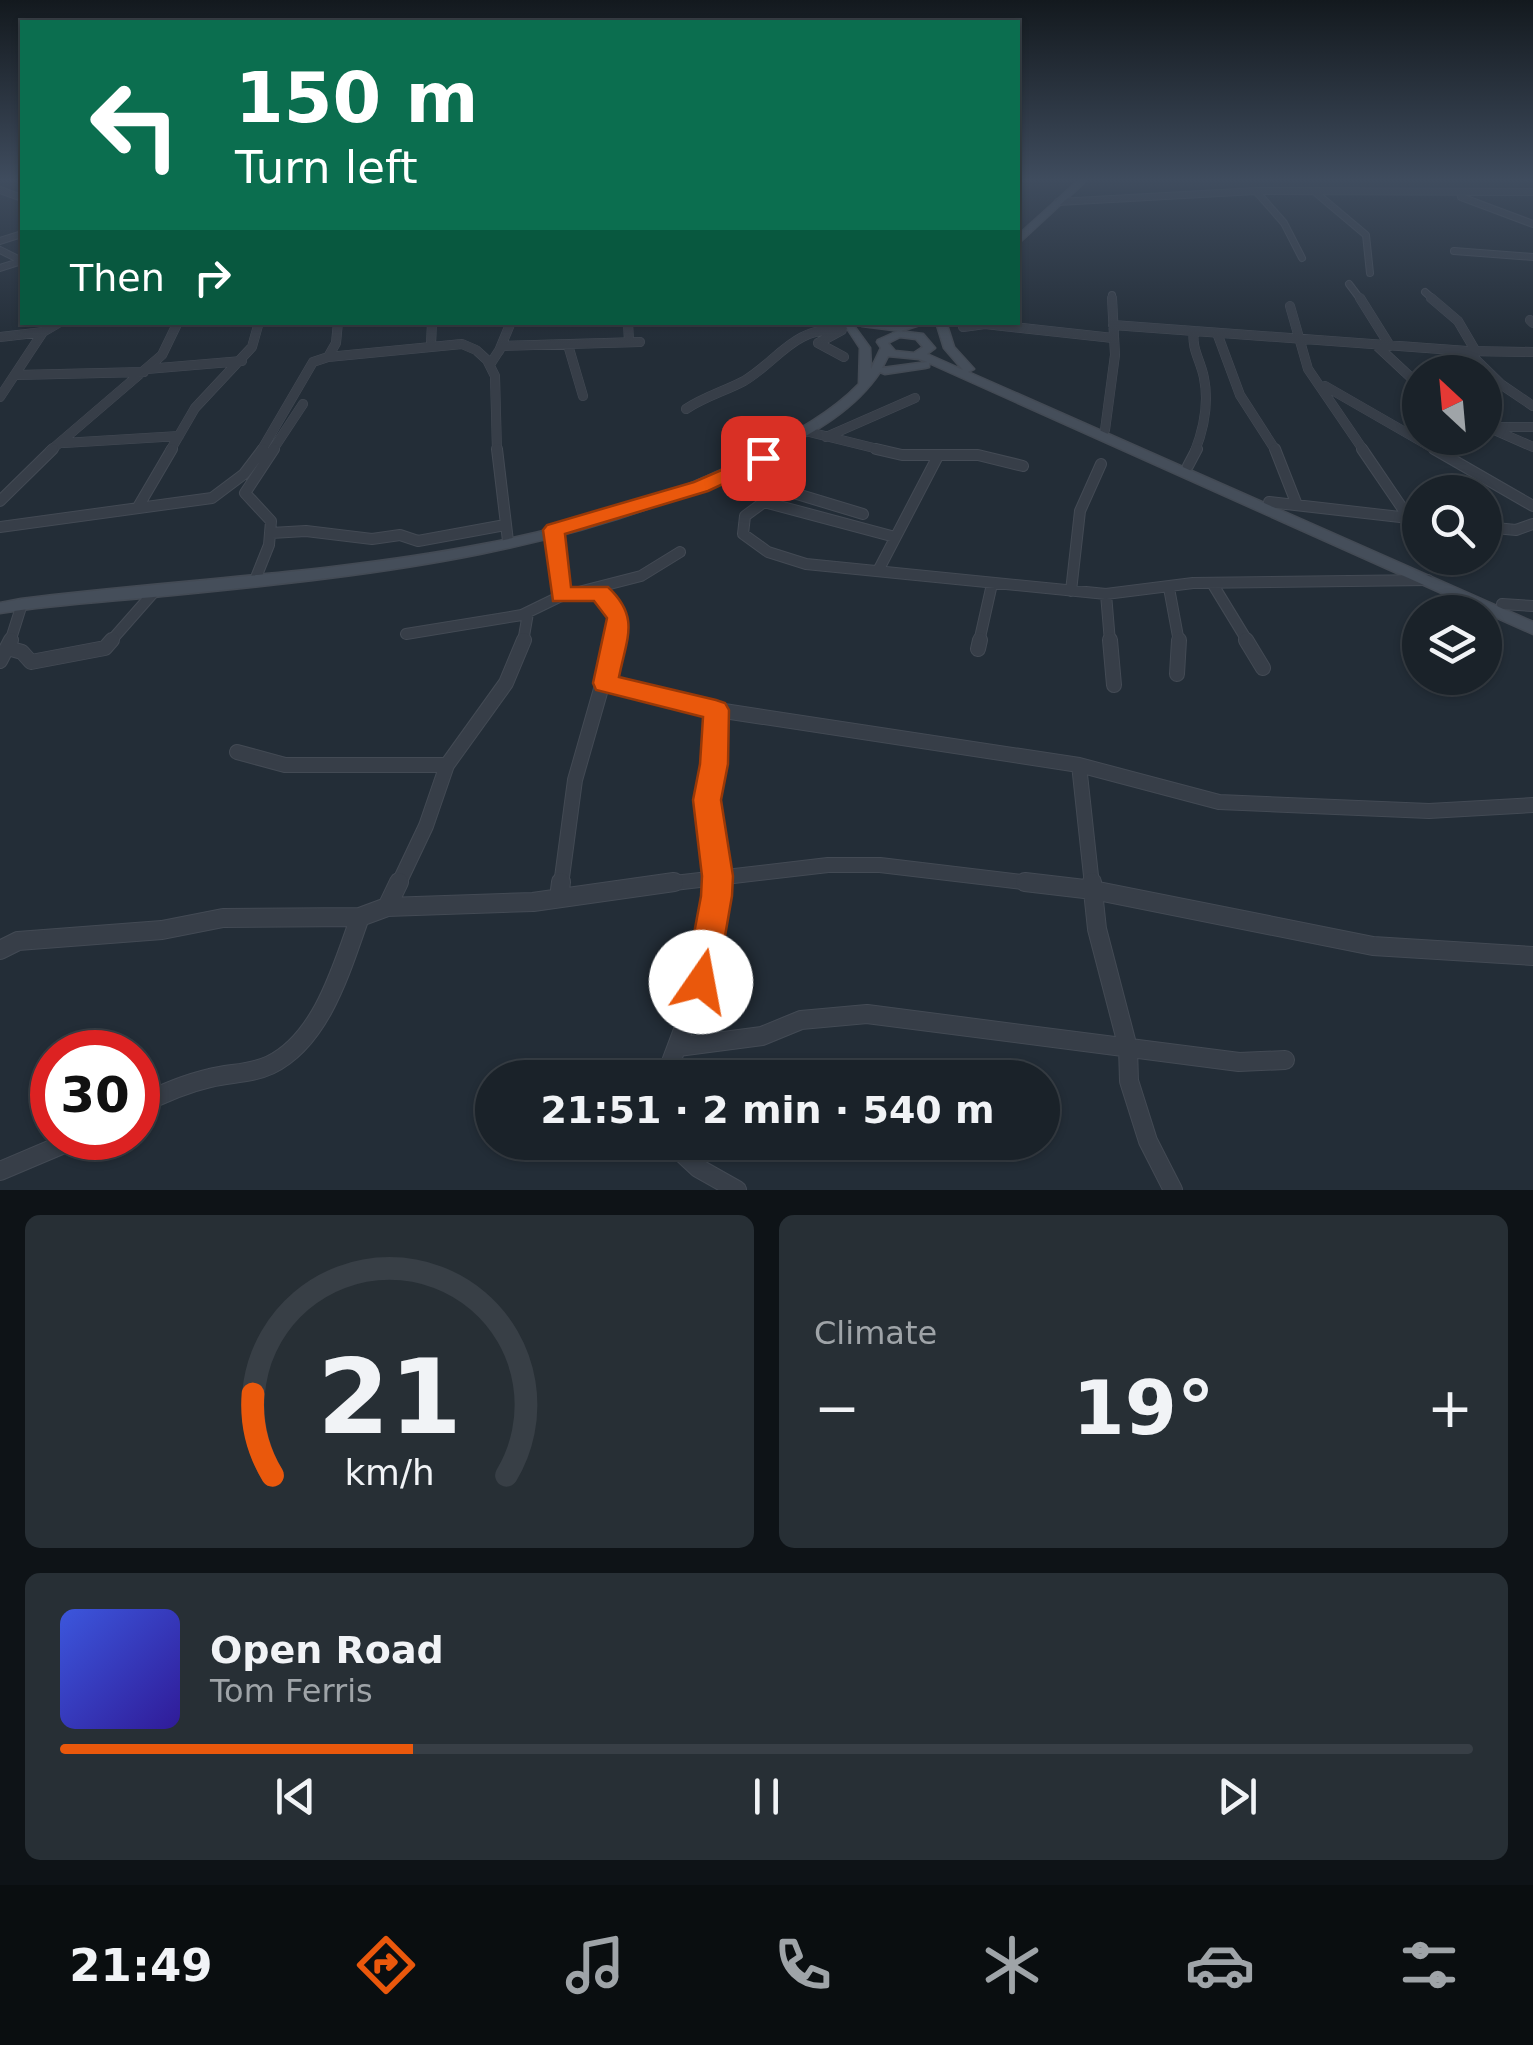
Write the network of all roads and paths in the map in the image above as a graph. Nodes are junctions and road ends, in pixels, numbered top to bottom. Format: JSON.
{"nodes":[{"id":1,"x":1290,"y":236,"type":"edge"},
{"id":2,"x":1365,"y":236,"type":"edge"},
{"id":3,"x":1454,"y":251,"type":"dead end"},
{"id":4,"x":1533,"y":257,"type":"edge"},
{"id":5,"x":1302,"y":258,"type":"dead end"},
{"id":6,"x":1370,"y":273,"type":"dead end"},
{"id":7,"x":1349,"y":284,"type":"dead end"},
{"id":8,"x":1425,"y":292,"type":"dead end"},
{"id":9,"x":1112,"y":295,"type":"dead end"},
{"id":10,"x":1290,"y":306,"type":"dead end"},
{"id":11,"x":55,"y":325,"type":"edge"},
{"id":12,"x":177,"y":325,"type":"edge"},
{"id":13,"x":258,"y":325,"type":"edge"},
{"id":14,"x":338,"y":325,"type":"edge"},
{"id":15,"x":432,"y":325,"type":"edge"},
{"id":16,"x":510,"y":325,"type":"edge"},
{"id":17,"x":629,"y":325,"type":"edge"},
{"id":18,"x":869,"y":325,"type":"edge"},
{"id":19,"x":878,"y":325,"type":"edge"},
{"id":20,"x":914,"y":325,"type":"edge"},
{"id":21,"x":921,"y":325,"type":"edge"},
{"id":22,"x":927,"y":325,"type":"edge"},
{"id":23,"x":942,"y":325,"type":"edge"},
{"id":24,"x":978,"y":325,"type":"edge"},
{"id":25,"x":994,"y":325,"type":"edge"},
{"id":26,"x":1114,"y":325,"type":"junction"},
{"id":27,"x":843,"y":326,"type":"edge"},
{"id":28,"x":963,"y":327,"type":"dead end"},
{"id":29,"x":1194,"y":331,"type":"junction"},
{"id":30,"x":43,"y":332,"type":"junction"},
{"id":31,"x":1217,"y":332,"type":"junction"},
{"id":32,"x":901,"y":334,"type":"junction"},
{"id":33,"x":0,"y":337,"type":"edge"},
{"id":34,"x":1113,"y":338,"type":"junction"},
{"id":35,"x":1298,"y":339,"type":"junction"},
{"id":36,"x":1376,"y":344,"type":"junction"},
{"id":37,"x":431,"y":345,"type":"junction"},
{"id":38,"x":568,"y":345,"type":"junction"},
{"id":39,"x":502,"y":346,"type":"junction"},
{"id":40,"x":884,"y":346,"type":"junction"},
{"id":41,"x":1390,"y":346,"type":"junction"},
{"id":42,"x":921,"y":350,"type":"junction"},
{"id":43,"x":1471,"y":351,"type":"junction"},
{"id":44,"x":1533,"y":352,"type":"edge"},
{"id":45,"x":328,"y":357,"type":"junction"},
{"id":46,"x":844,"y":357,"type":"dead end"},
{"id":47,"x":242,"y":361,"type":"junction"},
{"id":48,"x":491,"y":363,"type":"junction"},
{"id":49,"x":941,"y":365,"type":"junction"},
{"id":50,"x":968,"y":369,"type":"junction"},
{"id":51,"x":1402,"y":369,"type":"edge"},
{"id":52,"x":146,"y":371,"type":"junction"},
{"id":53,"x":885,"y":371,"type":"junction"},
{"id":54,"x":17,"y":375,"type":"junction"},
{"id":55,"x":867,"y":382,"type":"junction"},
{"id":56,"x":1319,"y":383,"type":"junction"},
{"id":57,"x":584,"y":396,"type":"dead end"},
{"id":58,"x":0,"y":397,"type":"edge"},
{"id":59,"x":915,"y":398,"type":"dead end"},
{"id":60,"x":302,"y":404,"type":"dead end"},
{"id":61,"x":1533,"y":406,"type":"edge"},
{"id":62,"x":686,"y":410,"type":"dead end"},
{"id":63,"x":1502,"y":427,"type":"edge"},
{"id":64,"x":1533,"y":428,"type":"edge"},
{"id":65,"x":1104,"y":430,"type":"junction"},
{"id":66,"x":805,"y":432,"type":"junction"},
{"id":67,"x":1502,"y":434,"type":"edge"},
{"id":68,"x":179,"y":436,"type":"junction"},
{"id":69,"x":826,"y":437,"type":"junction"},
{"id":70,"x":64,"y":443,"type":"junction"},
{"id":71,"x":1533,"y":448,"type":"edge"},
{"id":72,"x":938,"y":456,"type":"junction"},
{"id":73,"x":763,"y":458,"type":"junction"},
{"id":74,"x":1101,"y":464,"type":"dead end"},
{"id":75,"x":1023,"y":466,"type":"dead end"},
{"id":76,"x":1188,"y":466,"type":"junction"},
{"id":77,"x":777,"y":488,"type":"junction"},
{"id":78,"x":2,"y":495,"type":"edge"},
{"id":79,"x":1402,"y":501,"type":"edge"},
{"id":80,"x":764,"y":502,"type":"junction"},
{"id":81,"x":1269,"y":502,"type":"junction"},
{"id":82,"x":1297,"y":505,"type":"junction"},
{"id":83,"x":1533,"y":506,"type":"edge"},
{"id":84,"x":138,"y":508,"type":"junction"},
{"id":85,"x":863,"y":514,"type":"dead end"},
{"id":86,"x":1402,"y":517,"type":"edge"},
{"id":87,"x":1533,"y":524,"type":"edge"},
{"id":88,"x":0,"y":527,"type":"edge"},
{"id":89,"x":1502,"y":528,"type":"edge"},
{"id":90,"x":554,"y":530,"type":"junction"},
{"id":91,"x":272,"y":532,"type":"junction"},
{"id":92,"x":507,"y":533,"type":"junction"},
{"id":93,"x":895,"y":538,"type":"junction"},
{"id":94,"x":680,"y":552,"type":"dead end"},
{"id":95,"x":878,"y":569,"type":"junction"},
{"id":96,"x":255,"y":580,"type":"junction"},
{"id":97,"x":1428,"y":580,"type":"junction"},
{"id":98,"x":1212,"y":583,"type":"junction"},
{"id":99,"x":992,"y":584,"type":"junction"},
{"id":100,"x":1169,"y":588,"type":"junction"},
{"id":101,"x":594,"y":591,"type":"junction"},
{"id":102,"x":1071,"y":591,"type":"junction"},
{"id":103,"x":154,"y":592,"type":"junction"},
{"id":104,"x":1106,"y":594,"type":"junction"},
{"id":105,"x":1481,"y":595,"type":"edge"},
{"id":106,"x":561,"y":596,"type":"junction"},
{"id":107,"x":22,"y":604,"type":"junction"},
{"id":108,"x":1502,"y":604,"type":"joint"},
{"id":109,"x":1533,"y":606,"type":"edge"},
{"id":110,"x":0,"y":608,"type":"edge"},
{"id":111,"x":528,"y":613,"type":"junction"},
{"id":112,"x":1533,"y":618,"type":"edge"},
{"id":113,"x":1533,"y":628,"type":"edge"},
{"id":114,"x":406,"y":634,"type":"dead end"},
{"id":115,"x":8,"y":648,"type":"junction"},
{"id":116,"x":978,"y":649,"type":"dead end"},
{"id":117,"x":0,"y":661,"type":"edge"},
{"id":118,"x":1263,"y":668,"type":"dead end"},
{"id":119,"x":1177,"y":674,"type":"dead end"},
{"id":120,"x":605,"y":683,"type":"junction"},
{"id":121,"x":1114,"y":685,"type":"dead end"},
{"id":122,"x":716,"y":710,"type":"junction"},
{"id":123,"x":237,"y":752,"type":"dead end"},
{"id":124,"x":447,"y":765,"type":"junction"},
{"id":125,"x":1079,"y":765,"type":"junction"},
{"id":126,"x":1533,"y":805,"type":"edge"},
{"id":127,"x":718,"y":876,"type":"junction"},
{"id":128,"x":1093,"y":890,"type":"junction"},
{"id":129,"x":559,"y":898,"type":"junction"},
{"id":130,"x":387,"y":907,"type":"junction"},
{"id":131,"x":360,"y":917,"type":"junction"},
{"id":132,"x":0,"y":950,"type":"edge"},
{"id":133,"x":1533,"y":956,"type":"edge"},
{"id":134,"x":678,"y":1046,"type":"junction"},
{"id":135,"x":1128,"y":1048,"type":"junction"},
{"id":136,"x":673,"y":1060,"type":"edge"},
{"id":137,"x":1285,"y":1060,"type":"dead end"},
{"id":138,"x":160,"y":1095,"type":"edge"},
{"id":139,"x":30,"y":1158,"type":"edge"},
{"id":140,"x":689,"y":1160,"type":"edge"},
{"id":141,"x":0,"y":1171,"type":"edge"},
{"id":142,"x":737,"y":1190,"type":"edge"},
{"id":143,"x":1172,"y":1190,"type":"edge"}],
"edges":[{"from":1,"to":5,"type":"street"},
{"from":2,"to":6,"type":"street"},
{"from":3,"to":4,"type":"street"},
{"from":7,"to":41,"type":"street"},
{"from":8,"to":43,"type":"street"},
{"from":9,"to":26,"type":"street"},
{"from":10,"to":35,"type":"street"},
{"from":11,"to":30,"type":"street"},
{"from":12,"to":52,"type":"street"},
{"from":13,"to":47,"type":"street"},
{"from":14,"to":45,"type":"street"},
{"from":15,"to":37,"type":"street"},
{"from":16,"to":39,"type":"street"},
{"from":17,"to":38,"type":"street"},
{"from":18,"to":32,"type":"main road"},
{"from":19,"to":20,"type":"main road"},
{"from":21,"to":32,"type":"main road"},
{"from":22,"to":42,"type":"main road"},
{"from":23,"to":50,"type":"main road"},
{"from":24,"to":28,"type":"street"},
{"from":25,"to":34,"type":"street"},
{"from":26,"to":29,"type":"street"},
{"from":26,"to":34,"type":"street"},
{"from":27,"to":40,"type":"main road"},
{"from":27,"to":46,"type":"street"},
{"from":27,"to":55,"type":"main road"},
{"from":27,"to":62,"type":"street"},
{"from":29,"to":31,"type":"street"},
{"from":29,"to":76,"type":"street"},
{"from":30,"to":33,"type":"street"},
{"from":30,"to":54,"type":"street"},
{"from":31,"to":35,"type":"street"},
{"from":31,"to":82,"type":"street"},
{"from":32,"to":40,"type":"main road"},
{"from":32,"to":42,"type":"main road"},
{"from":34,"to":65,"type":"street"},
{"from":35,"to":36,"type":"street"},
{"from":35,"to":56,"type":"street"},
{"from":36,"to":41,"type":"street"},
{"from":36,"to":51,"type":"street"},
{"from":37,"to":45,"type":"street"},
{"from":37,"to":48,"type":"street"},
{"from":38,"to":39,"type":"street"},
{"from":38,"to":57,"type":"street"},
{"from":39,"to":48,"type":"street"},
{"from":40,"to":42,"type":"main road"},
{"from":40,"to":55,"type":"main road"},
{"from":41,"to":43,"type":"street"},
{"from":42,"to":49,"type":"main road"},
{"from":42,"to":50,"type":"main road"},
{"from":42,"to":53,"type":"main road"},
{"from":43,"to":44,"type":"street"},
{"from":43,"to":61,"type":"street"},
{"from":45,"to":84,"type":"street"},
{"from":47,"to":52,"type":"street"},
{"from":47,"to":68,"type":"street"},
{"from":48,"to":92,"type":"street"},
{"from":49,"to":53,"type":"main road"},
{"from":49,"to":97,"type":"main road"},
{"from":50,"to":65,"type":"main road"},
{"from":52,"to":54,"type":"street"},
{"from":52,"to":70,"type":"street"},
{"from":53,"to":55,"type":"main road"},
{"from":54,"to":58,"type":"street"},
{"from":55,"to":66,"type":"main road"},
{"from":56,"to":79,"type":"street"},
{"from":56,"to":83,"type":"street"},
{"from":59,"to":69,"type":"street"},
{"from":60,"to":91,"type":"street"},
{"from":63,"to":64,"type":"street"},
{"from":65,"to":76,"type":"main road"},
{"from":66,"to":69,"type":"street"},
{"from":66,"to":73,"type":"main road"},
{"from":67,"to":71,"type":"street"},
{"from":68,"to":70,"type":"street"},
{"from":68,"to":84,"type":"street"},
{"from":69,"to":72,"type":"street"},
{"from":70,"to":78,"type":"street"},
{"from":72,"to":75,"type":"street"},
{"from":72,"to":93,"type":"street"},
{"from":73,"to":77,"type":"street"},
{"from":73,"to":90,"type":"main road"},
{"from":74,"to":102,"type":"street"},
{"from":76,"to":81,"type":"main road"},
{"from":77,"to":80,"type":"street"},
{"from":77,"to":85,"type":"street"},
{"from":80,"to":93,"type":"street"},
{"from":80,"to":95,"type":"street"},
{"from":81,"to":82,"type":"street"},
{"from":81,"to":105,"type":"main road"},
{"from":82,"to":86,"type":"street"},
{"from":84,"to":88,"type":"street"},
{"from":87,"to":89,"type":"street"},
{"from":90,"to":92,"type":"main road"},
{"from":90,"to":106,"type":"street"},
{"from":91,"to":92,"type":"street"},
{"from":91,"to":96,"type":"street"},
{"from":92,"to":96,"type":"main road"},
{"from":93,"to":95,"type":"street"},
{"from":94,"to":101,"type":"street"},
{"from":95,"to":99,"type":"street"},
{"from":96,"to":103,"type":"main road"},
{"from":97,"to":98,"type":"street"},
{"from":97,"to":113,"type":"main road"},
{"from":98,"to":100,"type":"street"},
{"from":98,"to":118,"type":"street"},
{"from":99,"to":102,"type":"street"},
{"from":99,"to":116,"type":"street"},
{"from":100,"to":104,"type":"street"},
{"from":100,"to":119,"type":"street"},
{"from":101,"to":106,"type":"street"},
{"from":101,"to":120,"type":"street"},
{"from":102,"to":104,"type":"street"},
{"from":103,"to":107,"type":"main road"},
{"from":103,"to":115,"type":"street"},
{"from":104,"to":121,"type":"street"},
{"from":106,"to":111,"type":"street"},
{"from":107,"to":110,"type":"main road"},
{"from":107,"to":115,"type":"street"},
{"from":108,"to":109,"type":"street"},
{"from":108,"to":112,"type":"main road"},
{"from":111,"to":114,"type":"street"},
{"from":111,"to":124,"type":"street"},
{"from":115,"to":117,"type":"street"},
{"from":120,"to":122,"type":"street"},
{"from":120,"to":129,"type":"street"},
{"from":122,"to":125,"type":"street"},
{"from":122,"to":127,"type":"street"},
{"from":123,"to":124,"type":"street"},
{"from":124,"to":130,"type":"street"},
{"from":125,"to":126,"type":"street"},
{"from":125,"to":128,"type":"street"},
{"from":127,"to":128,"type":"street"},
{"from":127,"to":129,"type":"street"},
{"from":127,"to":134,"type":"street"},
{"from":128,"to":133,"type":"street"},
{"from":128,"to":135,"type":"street"},
{"from":129,"to":130,"type":"street"},
{"from":130,"to":131,"type":"street"},
{"from":131,"to":132,"type":"street"},
{"from":131,"to":138,"type":"street"},
{"from":134,"to":135,"type":"street"},
{"from":134,"to":136,"type":"street"},
{"from":135,"to":137,"type":"street"},
{"from":135,"to":143,"type":"street"},
{"from":139,"to":141,"type":"street"},
{"from":140,"to":142,"type":"street"}]}
